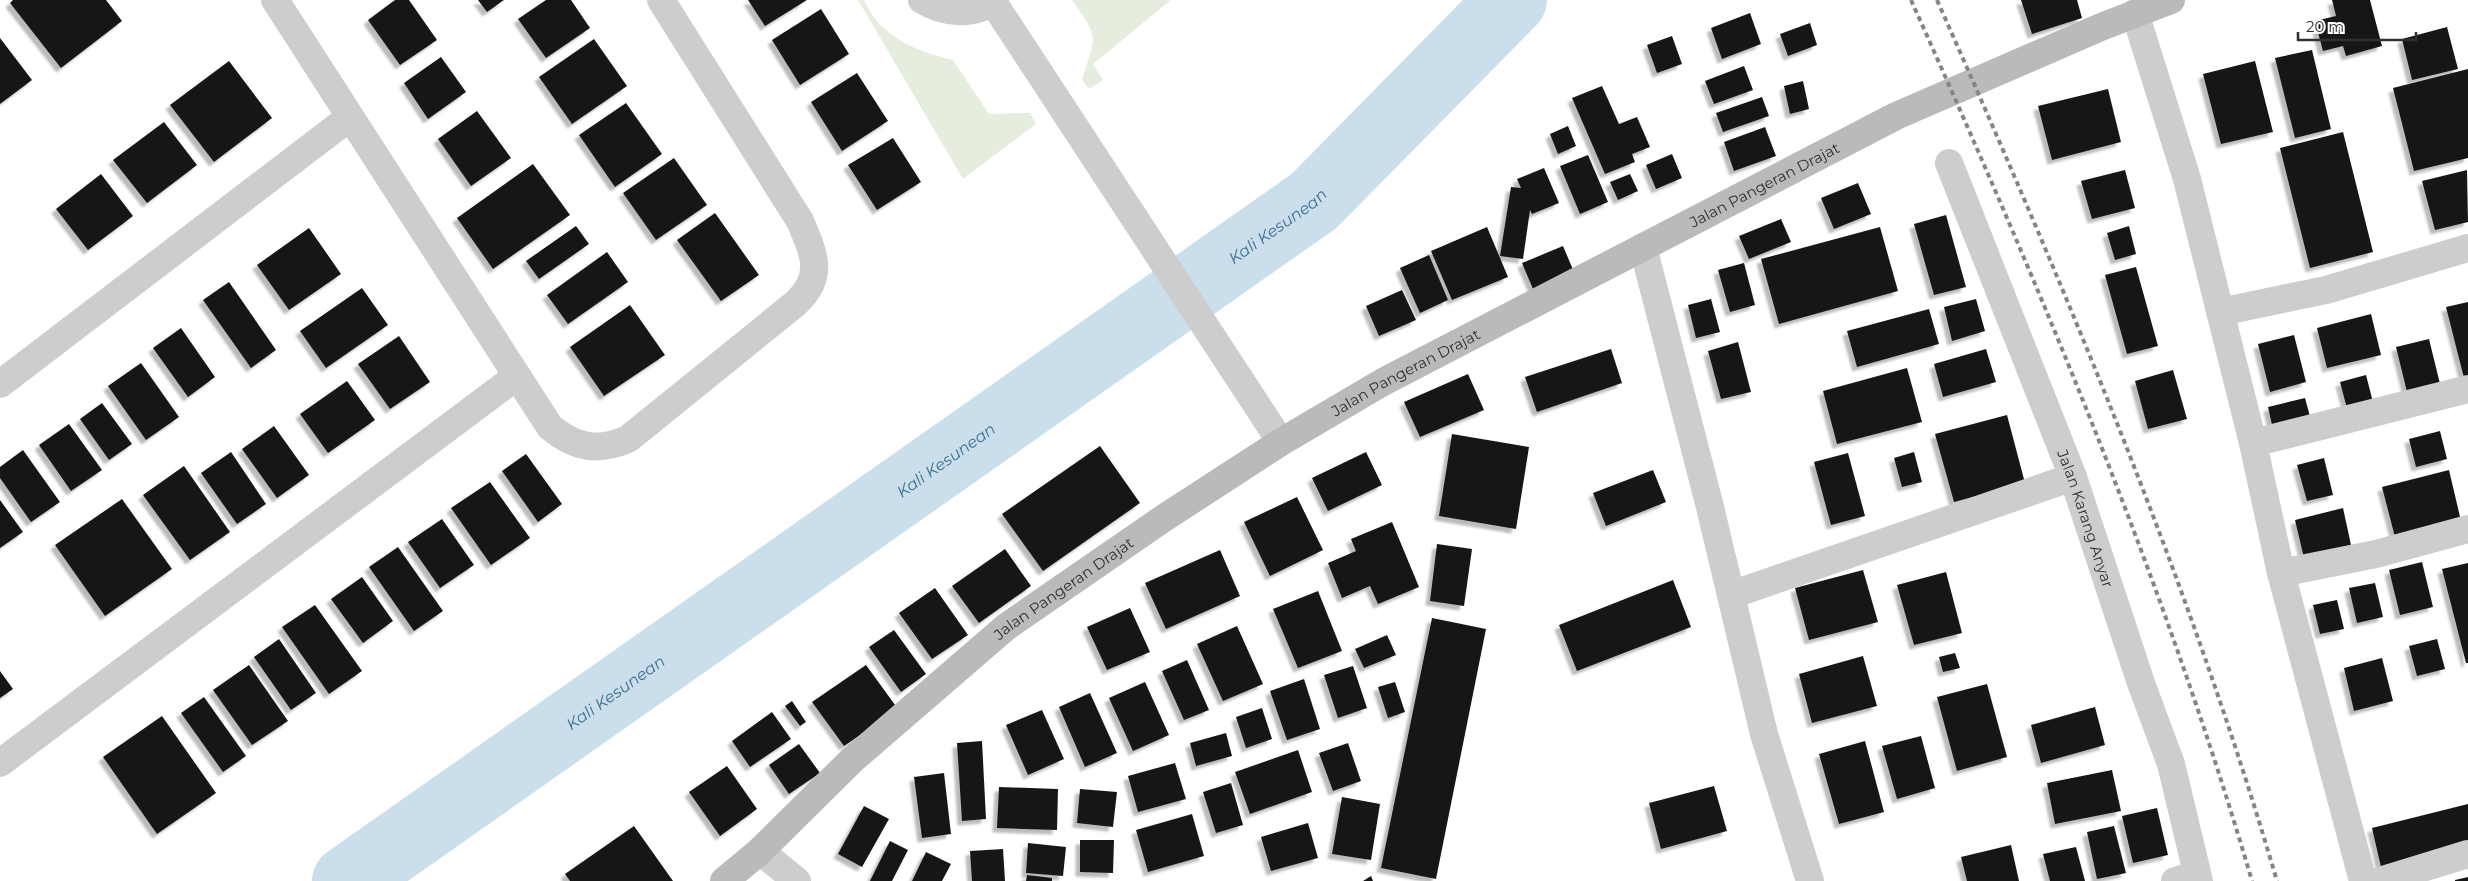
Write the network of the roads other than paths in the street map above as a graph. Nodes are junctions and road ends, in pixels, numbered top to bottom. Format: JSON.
{"nodes":[{"id":1,"x":275,"y":0,"type":"edge"},
{"id":2,"x":661,"y":0,"type":"edge"},
{"id":3,"x":922,"y":0,"type":"edge"},
{"id":4,"x":2171,"y":0,"type":"edge"},
{"id":5,"x":994,"y":1,"type":"edge"},
{"id":6,"x":2132,"y":15,"type":"junction"},
{"id":7,"x":350,"y":117,"type":"junction"},
{"id":8,"x":1949,"y":163,"type":"dead end"},
{"id":9,"x":1643,"y":247,"type":"junction"},
{"id":10,"x":2468,"y":248,"type":"edge"},
{"id":11,"x":2220,"y":312,"type":"junction"},
{"id":12,"x":517,"y":376,"type":"junction"},
{"id":13,"x":0,"y":384,"type":"edge"},
{"id":14,"x":2468,"y":389,"type":"edge"},
{"id":15,"x":1281,"y":442,"type":"junction"},
{"id":16,"x":2253,"y":443,"type":"junction"},
{"id":17,"x":2074,"y":477,"type":"junction"},
{"id":18,"x":2468,"y":529,"type":"edge"},
{"id":19,"x":2281,"y":573,"type":"junction"},
{"id":20,"x":1731,"y":595,"type":"junction"},
{"id":21,"x":0,"y":763,"type":"edge"},
{"id":22,"x":760,"y":851,"type":"junction"},
{"id":23,"x":2468,"y":854,"type":"edge"},
{"id":24,"x":2190,"y":879,"type":"edge"},
{"id":25,"x":724,"y":881,"type":"edge"},
{"id":26,"x":797,"y":881,"type":"edge"},
{"id":27,"x":1810,"y":881,"type":"edge"},
{"id":28,"x":2363,"y":881,"type":"edge"},
{"id":29,"x":2380,"y":881,"type":"edge"}],
"edges":[{"from":1,"to":7,"type":"street"},
{"from":2,"to":12,"type":"street"},
{"from":3,"to":5,"type":"street"},
{"from":4,"to":6,"type":"street","name":"Jalan Pangeran Drajat"},
{"from":5,"to":15,"type":"street"},
{"from":6,"to":9,"type":"street","name":"Jalan Pangeran Drajat"},
{"from":6,"to":11,"type":"street"},
{"from":7,"to":12,"type":"street"},
{"from":7,"to":13,"type":"street"},
{"from":8,"to":17,"type":"street","name":"Jalan Karang Anyar"},
{"from":9,"to":15,"type":"street","name":"Jalan Pangeran Drajat"},
{"from":9,"to":20,"type":"street"},
{"from":10,"to":11,"type":"street"},
{"from":11,"to":16,"type":"street"},
{"from":12,"to":21,"type":"street"},
{"from":14,"to":16,"type":"street"},
{"from":15,"to":22,"type":"street","name":"Jalan Pangeran Drajat"},
{"from":16,"to":19,"type":"street"},
{"from":17,"to":20,"type":"street"},
{"from":17,"to":24,"type":"street","name":"Jalan Karang Anyar"},
{"from":18,"to":19,"type":"street"},
{"from":19,"to":28,"type":"street"},
{"from":20,"to":27,"type":"street"},
{"from":22,"to":25,"type":"street","name":"Jalan Pangeran Drajat"},
{"from":22,"to":26,"type":"street"},
{"from":23,"to":29,"type":"street"}]}
